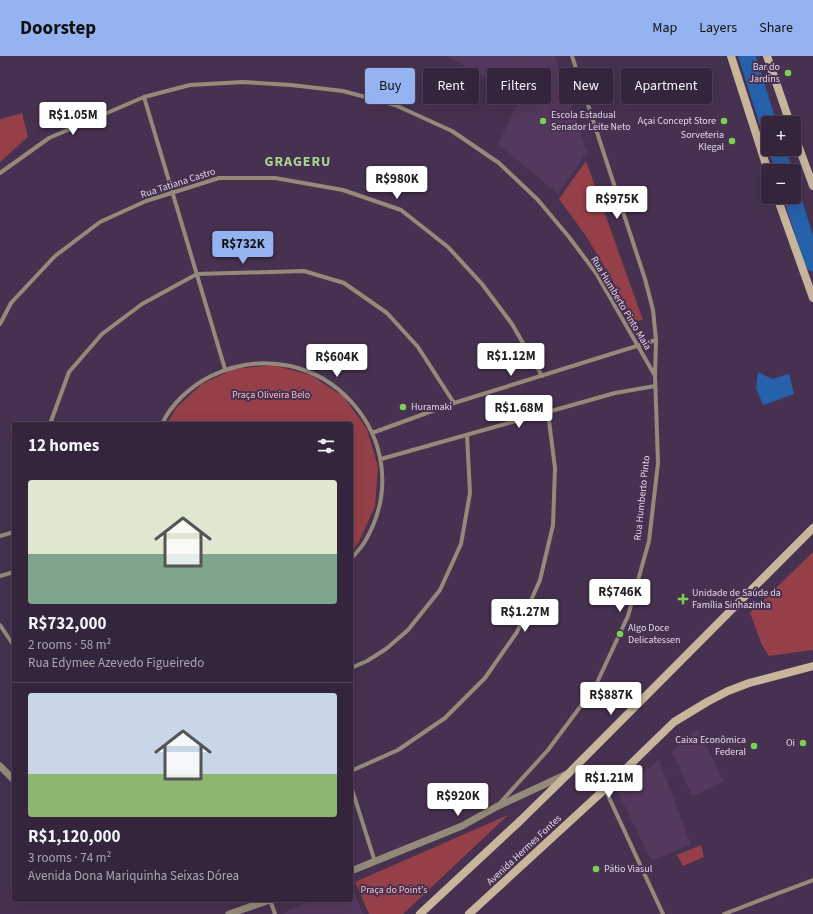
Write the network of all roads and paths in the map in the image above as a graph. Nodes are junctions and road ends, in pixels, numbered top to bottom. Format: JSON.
{"nodes":[{"id":1,"x":572,"y":56,"type":"edge"},
{"id":2,"x":731,"y":56,"type":"edge"},
{"id":3,"x":767,"y":56,"type":"edge"},
{"id":4,"x":144,"y":97,"type":"junction"},
{"id":5,"x":788,"y":116,"type":"edge"},
{"id":6,"x":801,"y":153,"type":"edge"},
{"id":7,"x":766,"y":164,"type":"edge"},
{"id":8,"x":0,"y":173,"type":"edge"},
{"id":9,"x":813,"y":186,"type":"edge"},
{"id":10,"x":173,"y":191,"type":"junction"},
{"id":11,"x":779,"y":204,"type":"edge"},
{"id":12,"x":197,"y":274,"type":"junction"},
{"id":13,"x":813,"y":298,"type":"edge"},
{"id":14,"x":0,"y":324,"type":"edge"},
{"id":15,"x":656,"y":340,"type":"junction"},
{"id":16,"x":637,"y":345,"type":"junction"},
{"id":17,"x":225,"y":369,"type":"junction"},
{"id":18,"x":655,"y":375,"type":"junction"},
{"id":19,"x":542,"y":376,"type":"junction"},
{"id":20,"x":655,"y":386,"type":"junction"},
{"id":21,"x":454,"y":403,"type":"junction"},
{"id":22,"x":548,"y":413,"type":"junction"},
{"id":23,"x":51,"y":422,"type":"edge"},
{"id":24,"x":163,"y":422,"type":"edge"},
{"id":25,"x":372,"y":432,"type":"junction"},
{"id":26,"x":467,"y":435,"type":"junction"},
{"id":27,"x":381,"y":459,"type":"junction"},
{"id":28,"x":813,"y":528,"type":"edge"},
{"id":29,"x":12,"y":533,"type":"edge"},
{"id":30,"x":0,"y":536,"type":"edge"},
{"id":31,"x":353,"y":557,"type":"edge"},
{"id":32,"x":12,"y":573,"type":"edge"},
{"id":33,"x":0,"y":576,"type":"edge"},
{"id":34,"x":0,"y":625,"type":"edge"},
{"id":35,"x":12,"y":643,"type":"edge"},
{"id":36,"x":813,"y":666,"type":"edge"},
{"id":37,"x":353,"y":667,"type":"edge"},
{"id":38,"x":0,"y":766,"type":"edge"},
{"id":39,"x":353,"y":770,"type":"edge"},
{"id":40,"x":569,"y":773,"type":"junction"},
{"id":41,"x":12,"y":778,"type":"edge"},
{"id":42,"x":605,"y":789,"type":"junction"},
{"id":43,"x":353,"y":792,"type":"edge"},
{"id":44,"x":496,"y":807,"type":"junction"},
{"id":45,"x":375,"y":862,"type":"junction"},
{"id":46,"x":365,"y":866,"type":"junction"},
{"id":47,"x":353,"y":867,"type":"edge"},
{"id":48,"x":353,"y":870,"type":"edge"},
{"id":49,"x":813,"y":880,"type":"edge"},
{"id":50,"x":264,"y":902,"type":"edge"},
{"id":51,"x":271,"y":902,"type":"edge"},
{"id":52,"x":229,"y":914,"type":"edge"},
{"id":53,"x":275,"y":914,"type":"edge"},
{"id":54,"x":420,"y":914,"type":"edge"},
{"id":55,"x":469,"y":914,"type":"edge"},
{"id":56,"x":663,"y":914,"type":"edge"},
{"id":57,"x":724,"y":914,"type":"edge"}],
"edges":[{"from":1,"to":15,"type":"street","name":"Rua Humberto Pinto"},
{"from":2,"to":7,"type":"main road"},
{"from":3,"to":5,"type":"main road"},
{"from":4,"to":8,"type":"street"},
{"from":4,"to":10,"type":"street"},
{"from":4,"to":16,"type":"street","name":"Rua Humberto Pinto Maia"},
{"from":6,"to":9,"type":"main road"},
{"from":10,"to":12,"type":"street"},
{"from":10,"to":14,"type":"street","name":"Rua Tatiana Castro"},
{"from":10,"to":19,"type":"street","name":"Rua Tatiana Castro"},
{"from":11,"to":13,"type":"main road"},
{"from":12,"to":17,"type":"street"},
{"from":12,"to":21,"type":"street"},
{"from":12,"to":23,"type":"street"},
{"from":15,"to":16,"type":"street"},
{"from":15,"to":18,"type":"street","name":"Rua Humberto Pinto"},
{"from":16,"to":18,"type":"street","name":"Rua Humberto Pinto Maia"},
{"from":16,"to":19,"type":"street"},
{"from":17,"to":24,"type":"street"},
{"from":17,"to":25,"type":"street"},
{"from":18,"to":20,"type":"street","name":"Rua Humberto Pinto"},
{"from":19,"to":21,"type":"street"},
{"from":20,"to":22,"type":"street"},
{"from":20,"to":44,"type":"street","name":"Rua Humberto Pinto"},
{"from":21,"to":25,"type":"street"},
{"from":22,"to":26,"type":"street"},
{"from":22,"to":39,"type":"street"},
{"from":25,"to":27,"type":"street"},
{"from":26,"to":27,"type":"street"},
{"from":26,"to":37,"type":"street"},
{"from":27,"to":31,"type":"street"},
{"from":28,"to":40,"type":"main road"},
{"from":29,"to":30,"type":"street"},
{"from":32,"to":33,"type":"street"},
{"from":34,"to":35,"type":"street"},
{"from":36,"to":42,"type":"main road","name":"Avenida Hermes Fontes"},
{"from":38,"to":41,"type":"street"},
{"from":40,"to":44,"type":"street"},
{"from":40,"to":54,"type":"main road"},
{"from":42,"to":55,"type":"main road","name":"Avenida Hermes Fontes"},
{"from":42,"to":56,"type":"street"},
{"from":43,"to":45,"type":"street"},
{"from":44,"to":45,"type":"street"},
{"from":45,"to":46,"type":"street"},
{"from":46,"to":47,"type":"street"},
{"from":46,"to":48,"type":"street"},
{"from":49,"to":57,"type":"street"},
{"from":50,"to":52,"type":"street"},
{"from":51,"to":53,"type":"street"}]}
